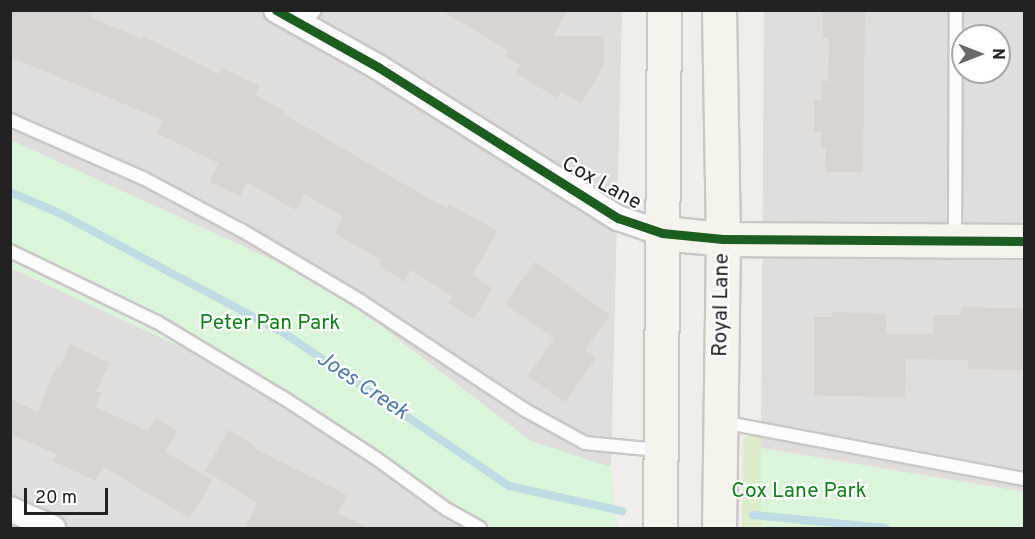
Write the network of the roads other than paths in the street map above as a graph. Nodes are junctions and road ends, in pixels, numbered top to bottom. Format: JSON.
{"nodes":[{"id":1,"x":276,"y":10,"type":"edge"},
{"id":2,"x":664,"y":10,"type":"edge"},
{"id":3,"x":720,"y":10,"type":"edge"},
{"id":4,"x":956,"y":10,"type":"edge"},
{"id":5,"x":309,"y":17,"type":"edge"},
{"id":6,"x":10,"y":120,"type":"edge"},
{"id":7,"x":662,"y":233,"type":"junction"},
{"id":8,"x":723,"y":239,"type":"junction"},
{"id":9,"x":955,"y":240,"type":"junction"},
{"id":10,"x":1024,"y":241,"type":"edge"},
{"id":11,"x":10,"y":251,"type":"edge"},
{"id":12,"x":721,"y":422,"type":"junction"},
{"id":13,"x":660,"y":450,"type":"junction"},
{"id":14,"x":1024,"y":479,"type":"edge"},
{"id":15,"x":10,"y":509,"type":"edge"},
{"id":16,"x":53,"y":528,"type":"edge"},
{"id":17,"x":480,"y":528,"type":"edge"},
{"id":18,"x":660,"y":528,"type":"edge"},
{"id":19,"x":719,"y":528,"type":"edge"}],
"edges":[{"from":1,"to":5,"type":"street","name":"Cox Lane"},
{"from":2,"to":7,"type":"main road"},
{"from":3,"to":8,"type":"main road","name":"Royal Lane"},
{"from":4,"to":9,"type":"lane"},
{"from":5,"to":7,"type":"street","name":"Cox Lane"},
{"from":6,"to":13,"type":"lane"},
{"from":7,"to":8,"type":"main road","name":"Cox Lane"},
{"from":7,"to":13,"type":"main road"},
{"from":8,"to":9,"type":"main road","name":"Cox Lane"},
{"from":8,"to":12,"type":"main road","name":"Royal Lane"},
{"from":9,"to":10,"type":"main road","name":"Cox Lane"},
{"from":11,"to":17,"type":"lane"},
{"from":12,"to":14,"type":"lane"},
{"from":12,"to":19,"type":"main road","name":"Royal Lane"},
{"from":13,"to":18,"type":"main road"},
{"from":15,"to":16,"type":"street"}]}
